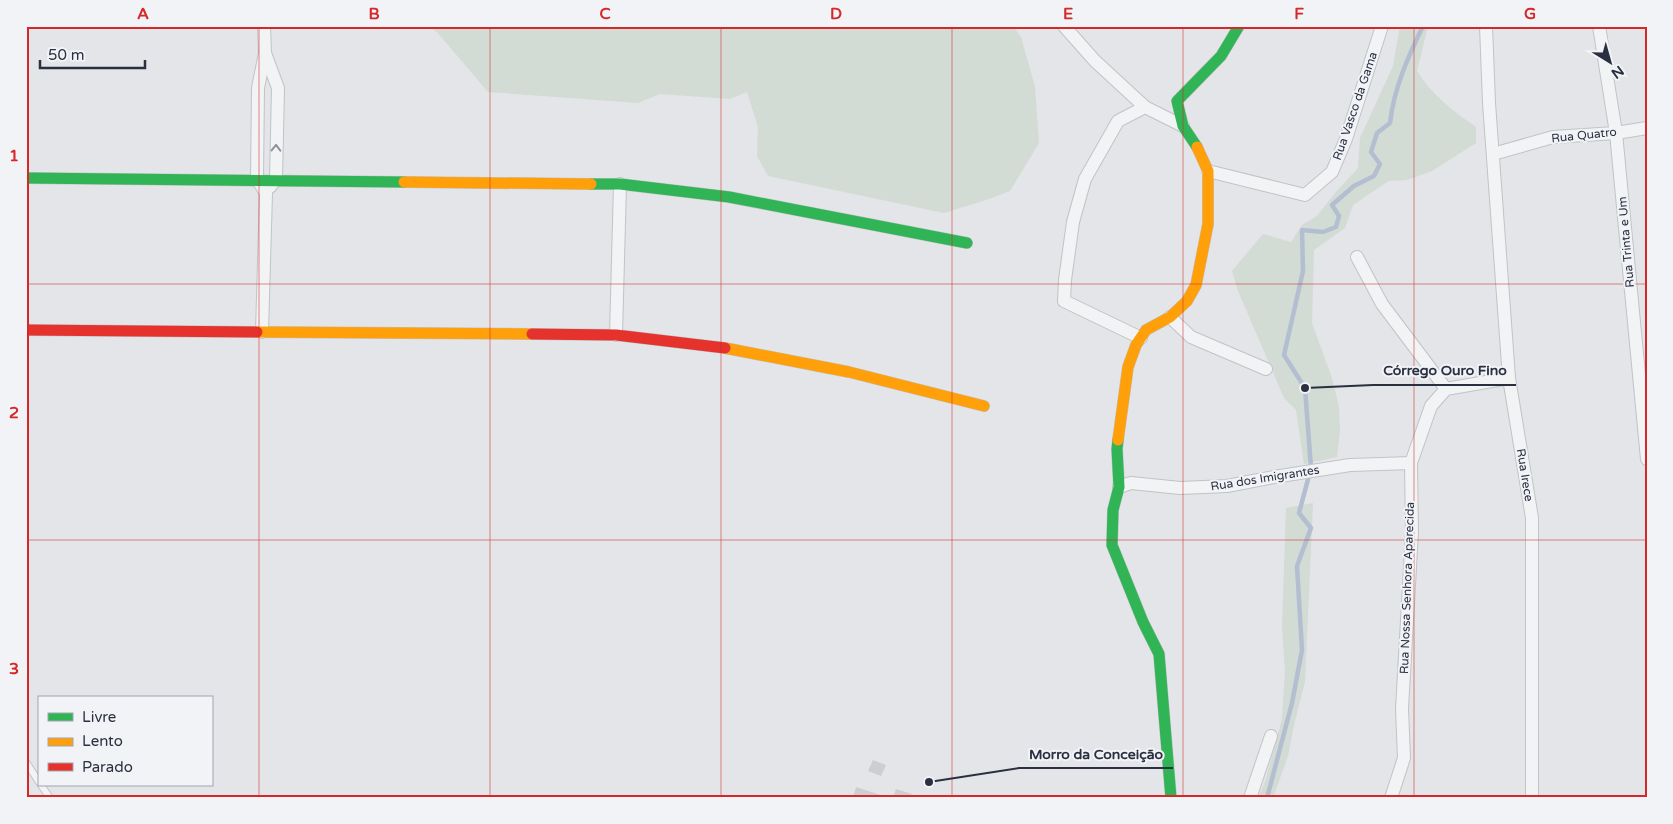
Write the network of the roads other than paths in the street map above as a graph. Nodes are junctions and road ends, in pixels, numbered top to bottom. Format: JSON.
{"nodes":[{"id":1,"x":264,"y":26,"type":"edge"},
{"id":2,"x":1064,"y":26,"type":"edge"},
{"id":3,"x":1239,"y":26,"type":"edge"},
{"id":4,"x":1382,"y":26,"type":"edge"},
{"id":5,"x":1486,"y":26,"type":"edge"},
{"id":6,"x":1599,"y":26,"type":"edge"},
{"id":7,"x":265,"y":53,"type":"junction"},
{"id":8,"x":1145,"y":107,"type":"junction"},
{"id":9,"x":1183,"y":126,"type":"junction"},
{"id":10,"x":1647,"y":128,"type":"edge"},
{"id":11,"x":1616,"y":133,"type":"junction"},
{"id":12,"x":1493,"y":154,"type":"junction"},
{"id":13,"x":1208,"y":171,"type":"junction"},
{"id":14,"x":26,"y":178,"type":"edge"},
{"id":15,"x":257,"y":179,"type":"junction"},
{"id":16,"x":276,"y":180,"type":"junction"},
{"id":17,"x":620,"y":184,"type":"junction"},
{"id":18,"x":266,"y":193,"type":"junction"},
{"id":19,"x":967,"y":243,"type":"dead end"},
{"id":20,"x":1357,"y":257,"type":"dead end"},
{"id":21,"x":1170,"y":317,"type":"junction"},
{"id":22,"x":26,"y":330,"type":"edge"},
{"id":23,"x":262,"y":332,"type":"junction"},
{"id":24,"x":616,"y":335,"type":"junction"},
{"id":25,"x":1140,"y":338,"type":"junction"},
{"id":26,"x":1266,"y":369,"type":"dead end"},
{"id":27,"x":1509,"y":378,"type":"junction"},
{"id":28,"x":1446,"y":389,"type":"junction"},
{"id":29,"x":984,"y":406,"type":"dead end"},
{"id":30,"x":1647,"y":460,"type":"edge"},
{"id":31,"x":1411,"y":463,"type":"junction"},
{"id":32,"x":1119,"y":486,"type":"junction"},
{"id":33,"x":1271,"y":736,"type":"dead end"},
{"id":34,"x":26,"y":762,"type":"edge"},
{"id":35,"x":38,"y":780,"type":"edge"},
{"id":36,"x":42,"y":786,"type":"edge"},
{"id":37,"x":50,"y":798,"type":"edge"},
{"id":38,"x":1171,"y":798,"type":"edge"},
{"id":39,"x":1250,"y":798,"type":"edge"},
{"id":40,"x":1391,"y":798,"type":"edge"},
{"id":41,"x":1532,"y":798,"type":"edge"}],
"edges":[{"from":1,"to":7,"type":"street"},
{"from":2,"to":8,"type":"street"},
{"from":3,"to":9,"type":"street"},
{"from":4,"to":13,"type":"street","name":"Rua Vasco da Gama"},
{"from":5,"to":12,"type":"street","name":"Rua Irece"},
{"from":6,"to":11,"type":"street","name":"Rua Trinta e Um"},
{"from":7,"to":15,"type":"street"},
{"from":16,"to":7,"type":"street","one_way":true},
{"from":8,"to":9,"type":"street"},
{"from":8,"to":25,"type":"street"},
{"from":9,"to":13,"type":"street"},
{"from":10,"to":11,"type":"street","name":"Rua Quatro"},
{"from":11,"to":12,"type":"street","name":"Rua Quatro"},
{"from":11,"to":30,"type":"street","name":"Rua Trinta e Um"},
{"from":12,"to":27,"type":"street","name":"Rua Irece"},
{"from":13,"to":21,"type":"street"},
{"from":14,"to":15,"type":"street"},
{"from":15,"to":16,"type":"street"},
{"from":15,"to":18,"type":"street"},
{"from":16,"to":17,"type":"street"},
{"from":16,"to":18,"type":"street"},
{"from":17,"to":19,"type":"street"},
{"from":17,"to":24,"type":"street"},
{"from":18,"to":23,"type":"street"},
{"from":20,"to":28,"type":"street"},
{"from":21,"to":25,"type":"street"},
{"from":21,"to":26,"type":"street"},
{"from":22,"to":23,"type":"street"},
{"from":23,"to":24,"type":"street"},
{"from":24,"to":29,"type":"street"},
{"from":25,"to":32,"type":"street"},
{"from":27,"to":28,"type":"street"},
{"from":27,"to":41,"type":"street","name":"Rua Irece"},
{"from":28,"to":31,"type":"street","name":"Rua Nossa Senhora Aparecida"},
{"from":31,"to":32,"type":"street","name":"Rua dos Imigrantes"},
{"from":31,"to":40,"type":"street","name":"Rua Nossa Senhora Aparecida"},
{"from":32,"to":38,"type":"street"},
{"from":33,"to":39,"type":"street"},
{"from":34,"to":35,"type":"lane"},
{"from":36,"to":37,"type":"lane"}]}
